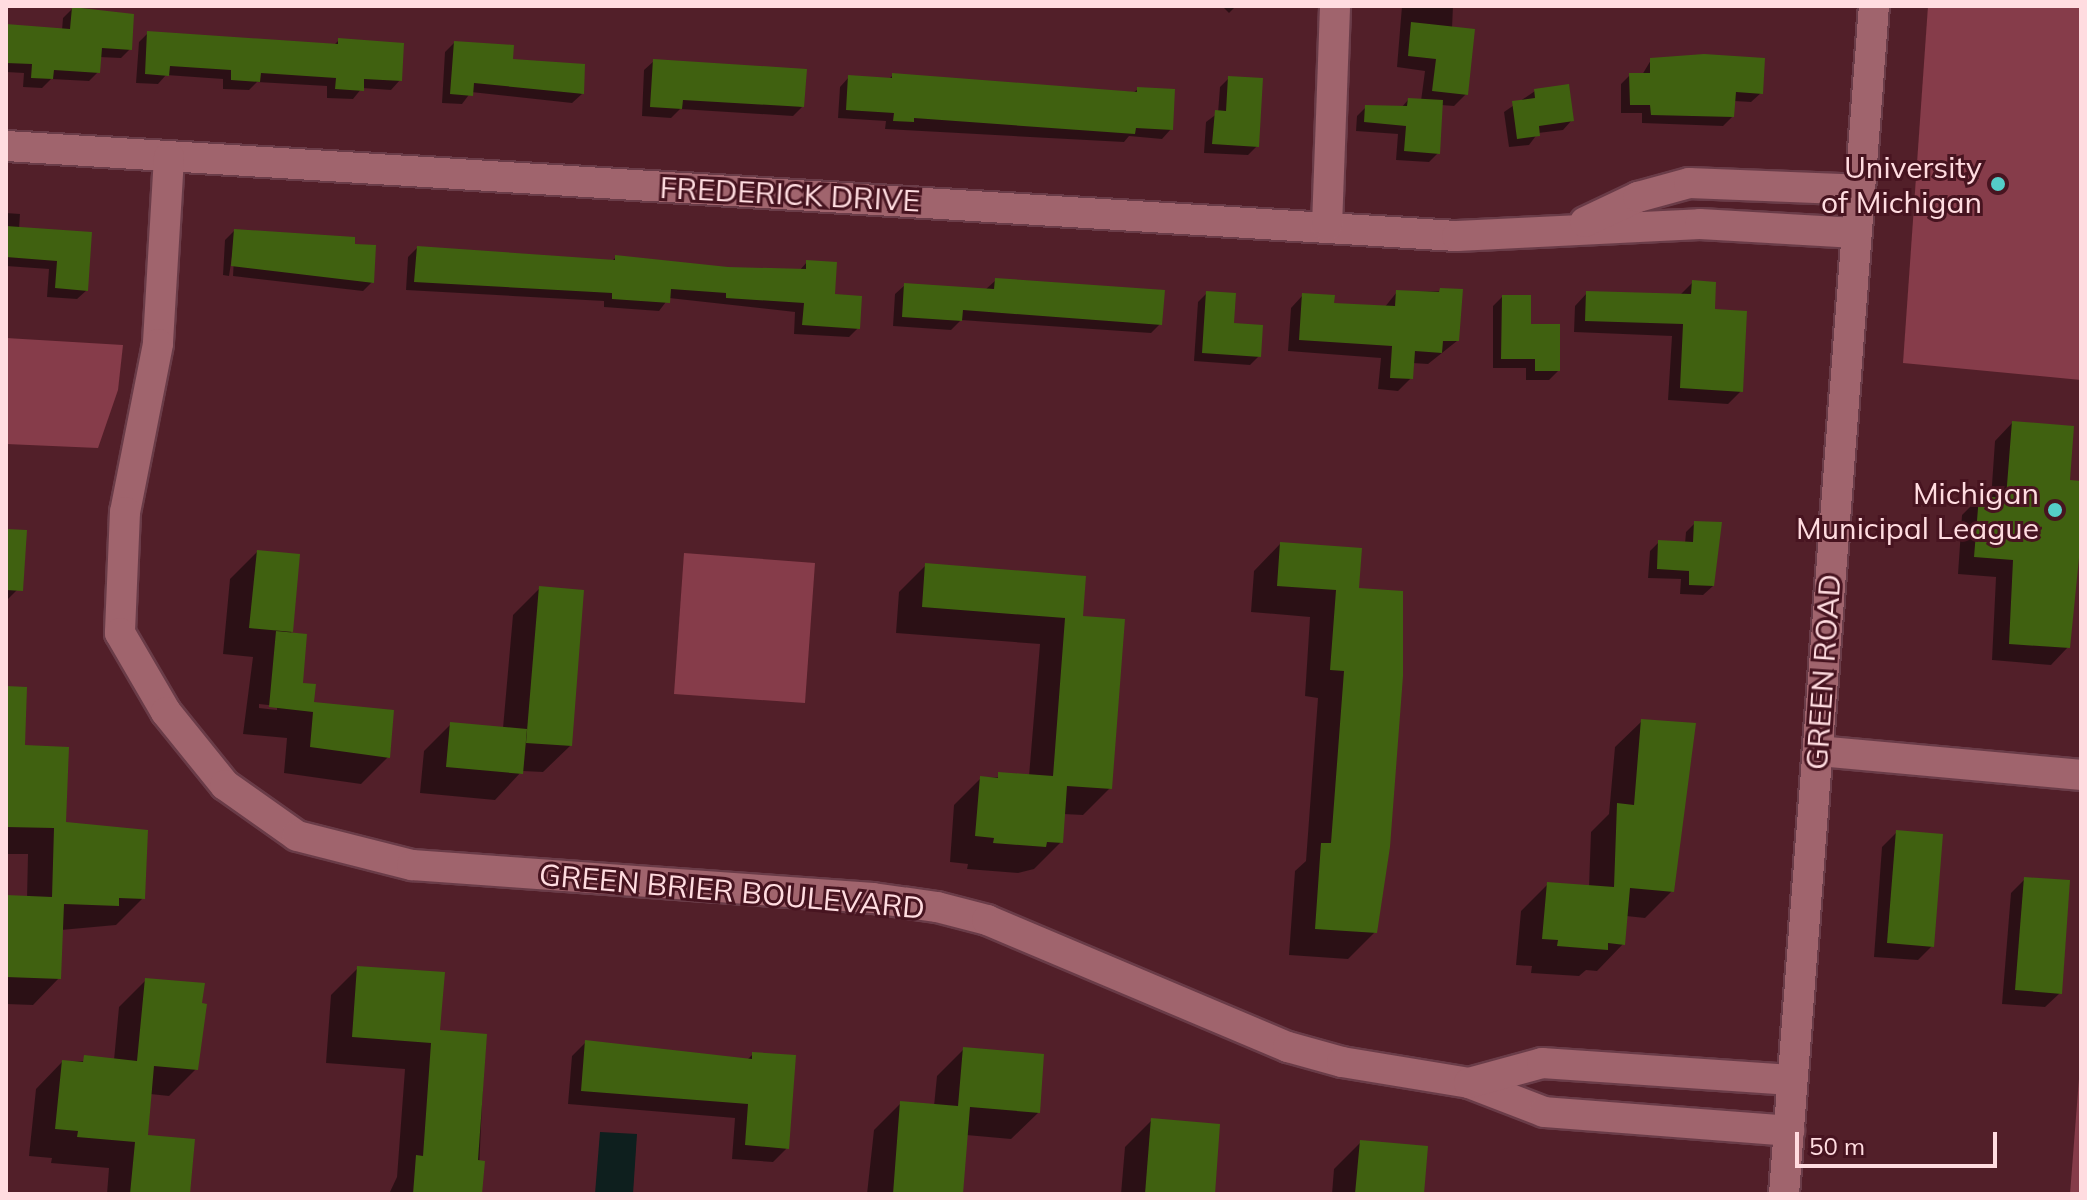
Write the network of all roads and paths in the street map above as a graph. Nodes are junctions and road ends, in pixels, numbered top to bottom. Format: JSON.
{"nodes":[{"id":1,"x":1335,"y":6,"type":"edge"},
{"id":2,"x":1874,"y":6,"type":"edge"},
{"id":3,"x":6,"y":146,"type":"edge"},
{"id":4,"x":169,"y":157,"type":"junction"},
{"id":5,"x":1860,"y":190,"type":"junction"},
{"id":6,"x":1327,"y":226,"type":"junction"},
{"id":7,"x":1574,"y":227,"type":"junction"},
{"id":8,"x":1856,"y":233,"type":"junction"},
{"id":9,"x":1818,"y":751,"type":"junction"},
{"id":10,"x":2081,"y":775,"type":"edge"},
{"id":11,"x":1791,"y":1080,"type":"junction"},
{"id":12,"x":1469,"y":1083,"type":"junction"},
{"id":13,"x":1789,"y":1131,"type":"junction"},
{"id":14,"x":1784,"y":1194,"type":"edge"}],
"edges":[{"from":1,"to":6,"type":"street"},
{"from":2,"to":5,"type":"street","name":"GREEN ROAD"},
{"from":3,"to":4,"type":"street","name":"FREDERICK DRIVE"},
{"from":4,"to":6,"type":"street","name":"FREDERICK DRIVE"},
{"from":4,"to":12,"type":"street","name":"GREEN BRIER BOULEVARD"},
{"from":5,"to":7,"type":"street","name":"FREDERICK DRIVE"},
{"from":5,"to":8,"type":"street","name":"GREEN ROAD"},
{"from":6,"to":7,"type":"street","name":"FREDERICK DRIVE"},
{"from":7,"to":8,"type":"street","name":"FREDERICK DRIVE"},
{"from":8,"to":9,"type":"street","name":"GREEN ROAD"},
{"from":9,"to":10,"type":"street"},
{"from":9,"to":11,"type":"street","name":"GREEN ROAD"},
{"from":11,"to":12,"type":"street","name":"GREEN BRIER BOULEVARD"},
{"from":11,"to":13,"type":"street","name":"GREEN ROAD"},
{"from":12,"to":13,"type":"street","name":"GREEN BRIER BOULEVARD"},
{"from":13,"to":14,"type":"street","name":"GREEN ROAD"}]}
